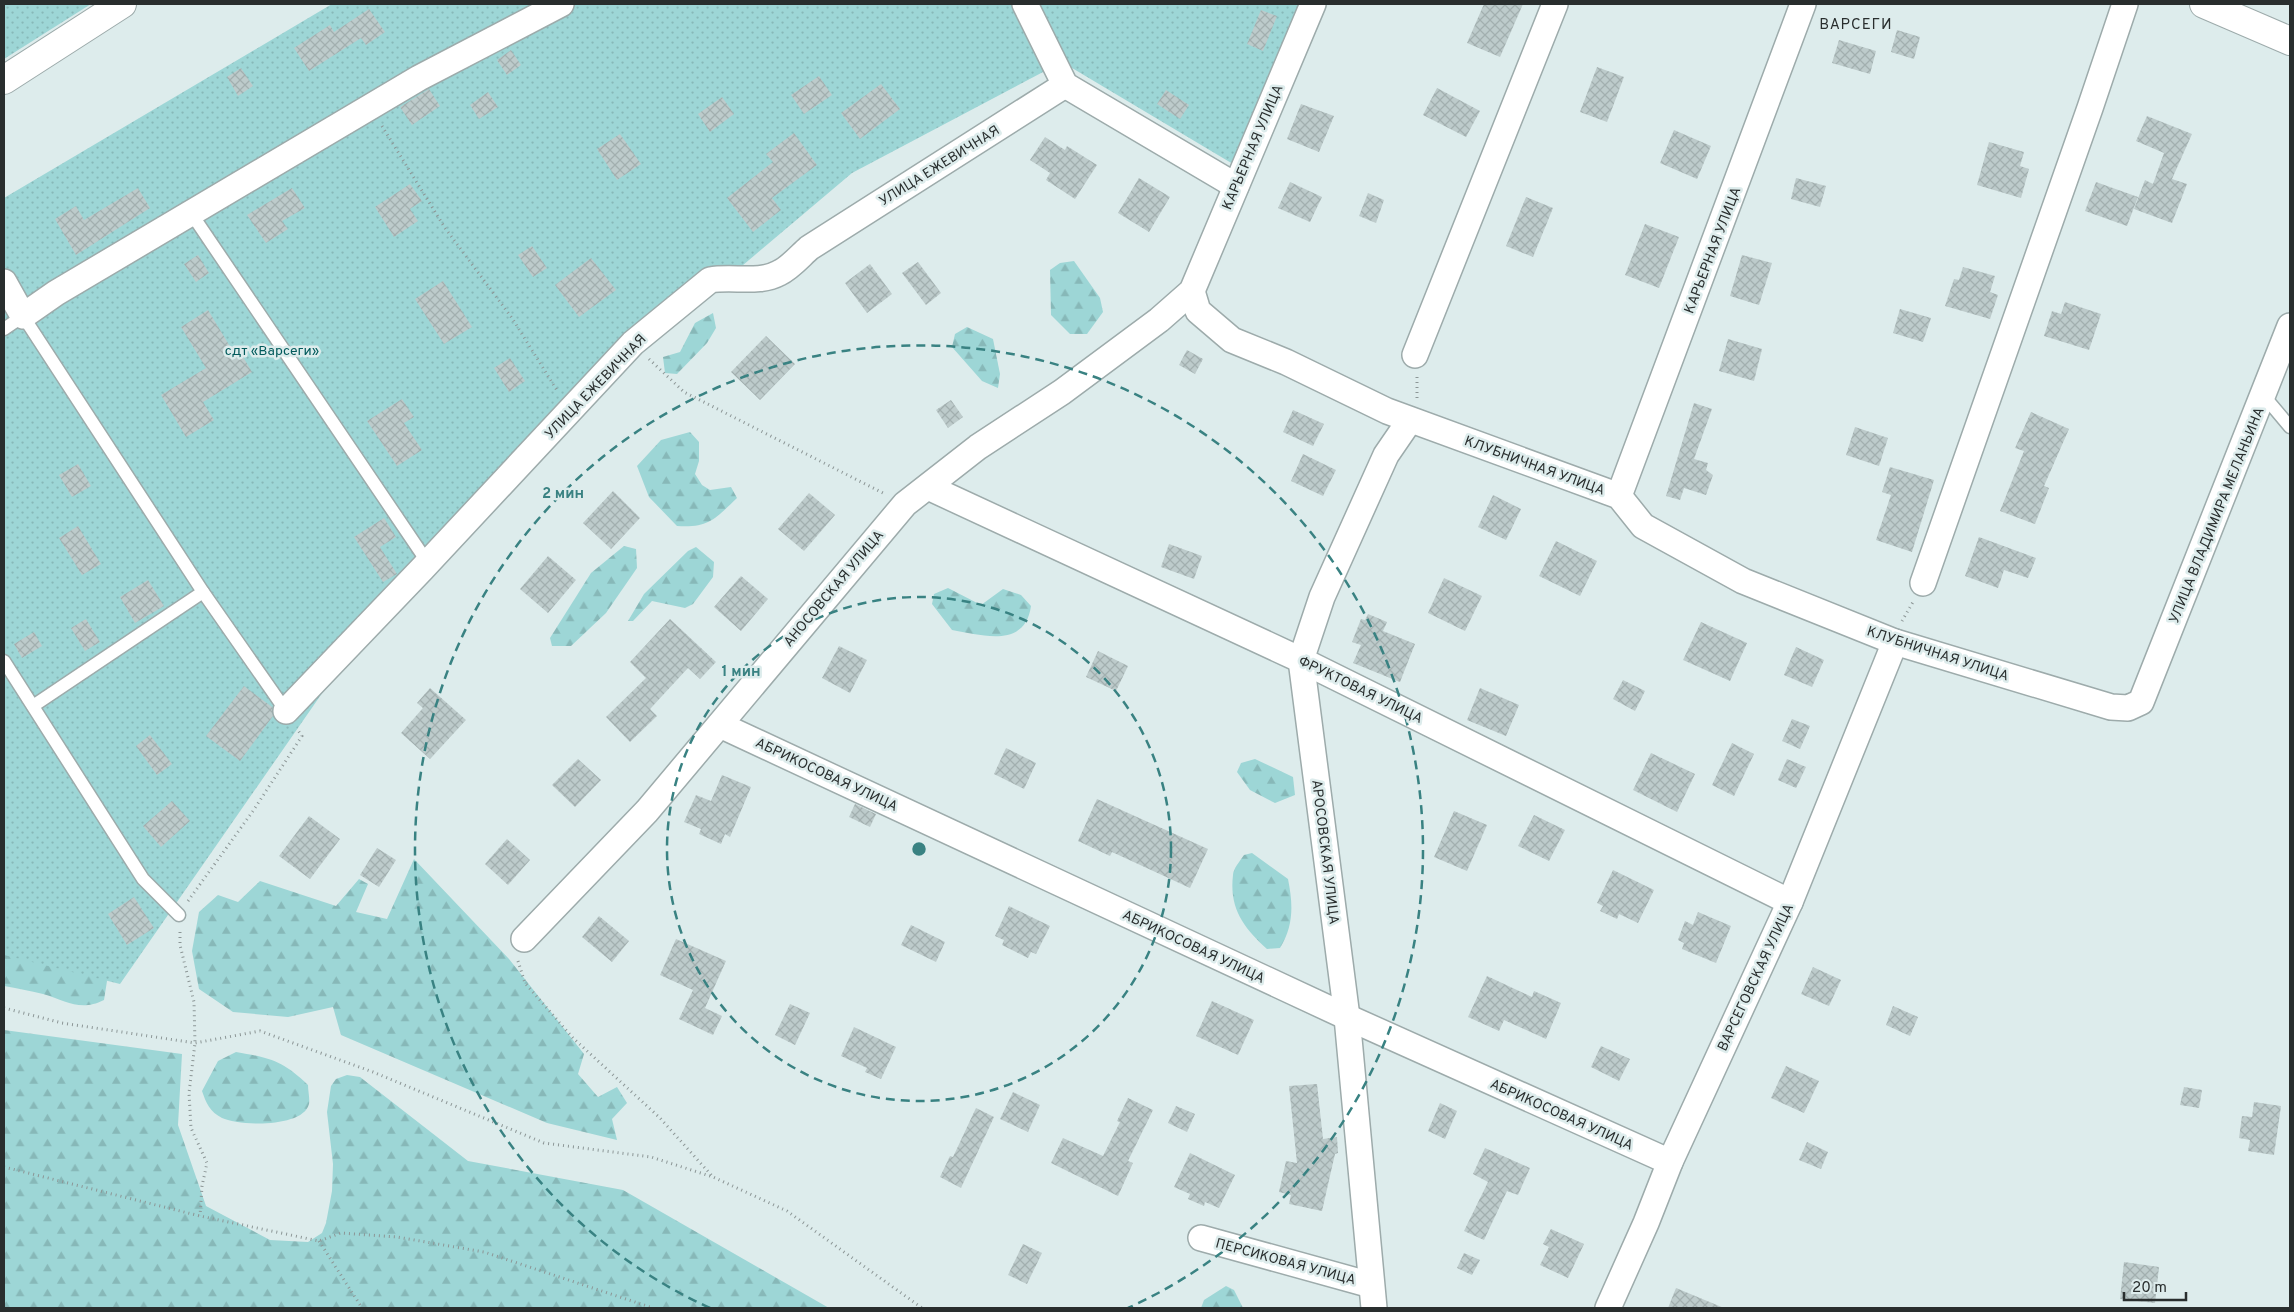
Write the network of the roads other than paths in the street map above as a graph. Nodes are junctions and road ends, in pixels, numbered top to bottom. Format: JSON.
{"nodes":[{"id":1,"x":122,"y":4,"type":"edge"},
{"id":2,"x":561,"y":4,"type":"edge"},
{"id":3,"x":1025,"y":4,"type":"edge"},
{"id":4,"x":1313,"y":4,"type":"edge"},
{"id":5,"x":1555,"y":4,"type":"edge"},
{"id":6,"x":1803,"y":4,"type":"edge"},
{"id":7,"x":2125,"y":4,"type":"edge"},
{"id":8,"x":2204,"y":4,"type":"edge"},
{"id":9,"x":2290,"y":41,"type":"edge"},
{"id":10,"x":4,"y":80,"type":"edge"},
{"id":11,"x":1065,"y":85,"type":"junction"},
{"id":12,"x":1236,"y":186,"type":"junction"},
{"id":13,"x":191,"y":213,"type":"junction"},
{"id":14,"x":4,"y":282,"type":"edge"},
{"id":15,"x":1192,"y":291,"type":"junction"},
{"id":16,"x":13,"y":322,"type":"edge"},
{"id":17,"x":2290,"y":326,"type":"edge"},
{"id":18,"x":1415,"y":355,"type":"road end"},
{"id":19,"x":2264,"y":396,"type":"junction"},
{"id":20,"x":1410,"y":420,"type":"junction"},
{"id":21,"x":2290,"y":427,"type":"edge"},
{"id":22,"x":928,"y":487,"type":"junction"},
{"id":23,"x":1619,"y":496,"type":"junction"},
{"id":24,"x":428,"y":563,"type":"junction"},
{"id":25,"x":1923,"y":583,"type":"road end"},
{"id":26,"x":203,"y":592,"type":"junction"},
{"id":27,"x":1895,"y":642,"type":"junction"},
{"id":28,"x":1301,"y":660,"type":"junction"},
{"id":29,"x":4,"y":661,"type":"edge"},
{"id":30,"x":2141,"y":702,"type":"joint"},
{"id":31,"x":33,"y":706,"type":"junction"},
{"id":32,"x":286,"y":711,"type":"joint"},
{"id":33,"x":720,"y":724,"type":"junction"},
{"id":34,"x":1790,"y":902,"type":"junction"},
{"id":35,"x":179,"y":914,"type":"road end"},
{"id":36,"x":524,"y":939,"type":"road end"},
{"id":37,"x":1348,"y":1017,"type":"junction"},
{"id":38,"x":1670,"y":1162,"type":"junction"},
{"id":39,"x":1202,"y":1238,"type":"dead end"},
{"id":40,"x":1373,"y":1296,"type":"edge"},
{"id":41,"x":1608,"y":1308,"type":"edge"}],
"edges":[{"from":1,"to":10,"type":"main road"},
{"from":2,"to":13,"type":"street"},
{"from":3,"to":11,"type":"street"},
{"from":4,"to":12,"type":"street","name":"КАРЬЕРНАЯ УЛИЦА"},
{"from":5,"to":18,"type":"street"},
{"from":6,"to":23,"type":"street","name":"КАРЬЕРНАЯ УЛИЦА"},
{"from":7,"to":25,"type":"street"},
{"from":8,"to":9,"type":"main road"},
{"from":11,"to":12,"type":"street"},
{"from":11,"to":24,"type":"street","name":"УЛИЦА ЕЖЕВИЧНАЯ"},
{"from":12,"to":15,"type":"street","name":"КАРЬЕРНАЯ УЛИЦА"},
{"from":13,"to":16,"type":"street"},
{"from":13,"to":24,"type":"lane"},
{"from":14,"to":16,"type":"street"},
{"from":15,"to":20,"type":"street","name":"КЛУБНИЧНАЯ УЛИЦА"},
{"from":15,"to":22,"type":"street","name":"АНОСОВСКАЯ УЛИЦА"},
{"from":16,"to":26,"type":"lane"},
{"from":17,"to":19,"type":"street","name":"УЛИЦА ВЛАДИМИРА МЕЛАНЬИНА"},
{"from":19,"to":21,"type":"lane"},
{"from":19,"to":30,"type":"street","name":"УЛИЦА ВЛАДИМИРА МЕЛАНЬИНА"},
{"from":20,"to":23,"type":"street","name":"КЛУБНИЧНАЯ УЛИЦА"},
{"from":20,"to":28,"type":"street","name":"АРОСОВСКАЯ УЛИЦА"},
{"from":22,"to":28,"type":"street","name":"ФРУКТОВАЯ УЛИЦА"},
{"from":22,"to":33,"type":"street","name":"АНОСОВСКАЯ УЛИЦА"},
{"from":23,"to":27,"type":"street","name":"КЛУБНИЧНАЯ УЛИЦА"},
{"from":24,"to":32,"type":"street","name":"УЛИЦА ЕЖЕВИЧНАЯ"},
{"from":26,"to":31,"type":"lane"},
{"from":26,"to":32,"type":"lane"},
{"from":27,"to":30,"type":"street","name":"КЛУБНИЧНАЯ УЛИЦА"},
{"from":27,"to":34,"type":"street","name":"ВАРСЕГОВСКАЯ УЛИЦА"},
{"from":28,"to":34,"type":"street","name":"ФРУКТОВАЯ УЛИЦА"},
{"from":28,"to":37,"type":"street","name":"АРОСОВСКАЯ УЛИЦА"},
{"from":29,"to":31,"type":"lane"},
{"from":31,"to":35,"type":"lane"},
{"from":33,"to":36,"type":"street","name":"АНОСОВСКАЯ УЛИЦА"},
{"from":33,"to":37,"type":"street","name":"АБРИКОСОВАЯ УЛИЦА"},
{"from":34,"to":38,"type":"street","name":"ВАРСЕГОВСКАЯ УЛИЦА"},
{"from":37,"to":38,"type":"street","name":"АБРИКОСОВАЯ УЛИЦА"},
{"from":37,"to":40,"type":"street","name":"АРОСОВСКАЯ УЛИЦА"},
{"from":38,"to":41,"type":"street","name":"ВАРСЕГОВСКАЯ УЛИЦА"},
{"from":39,"to":40,"type":"street","name":"ПЕРСИКОВАЯ УЛИЦА"}]}
